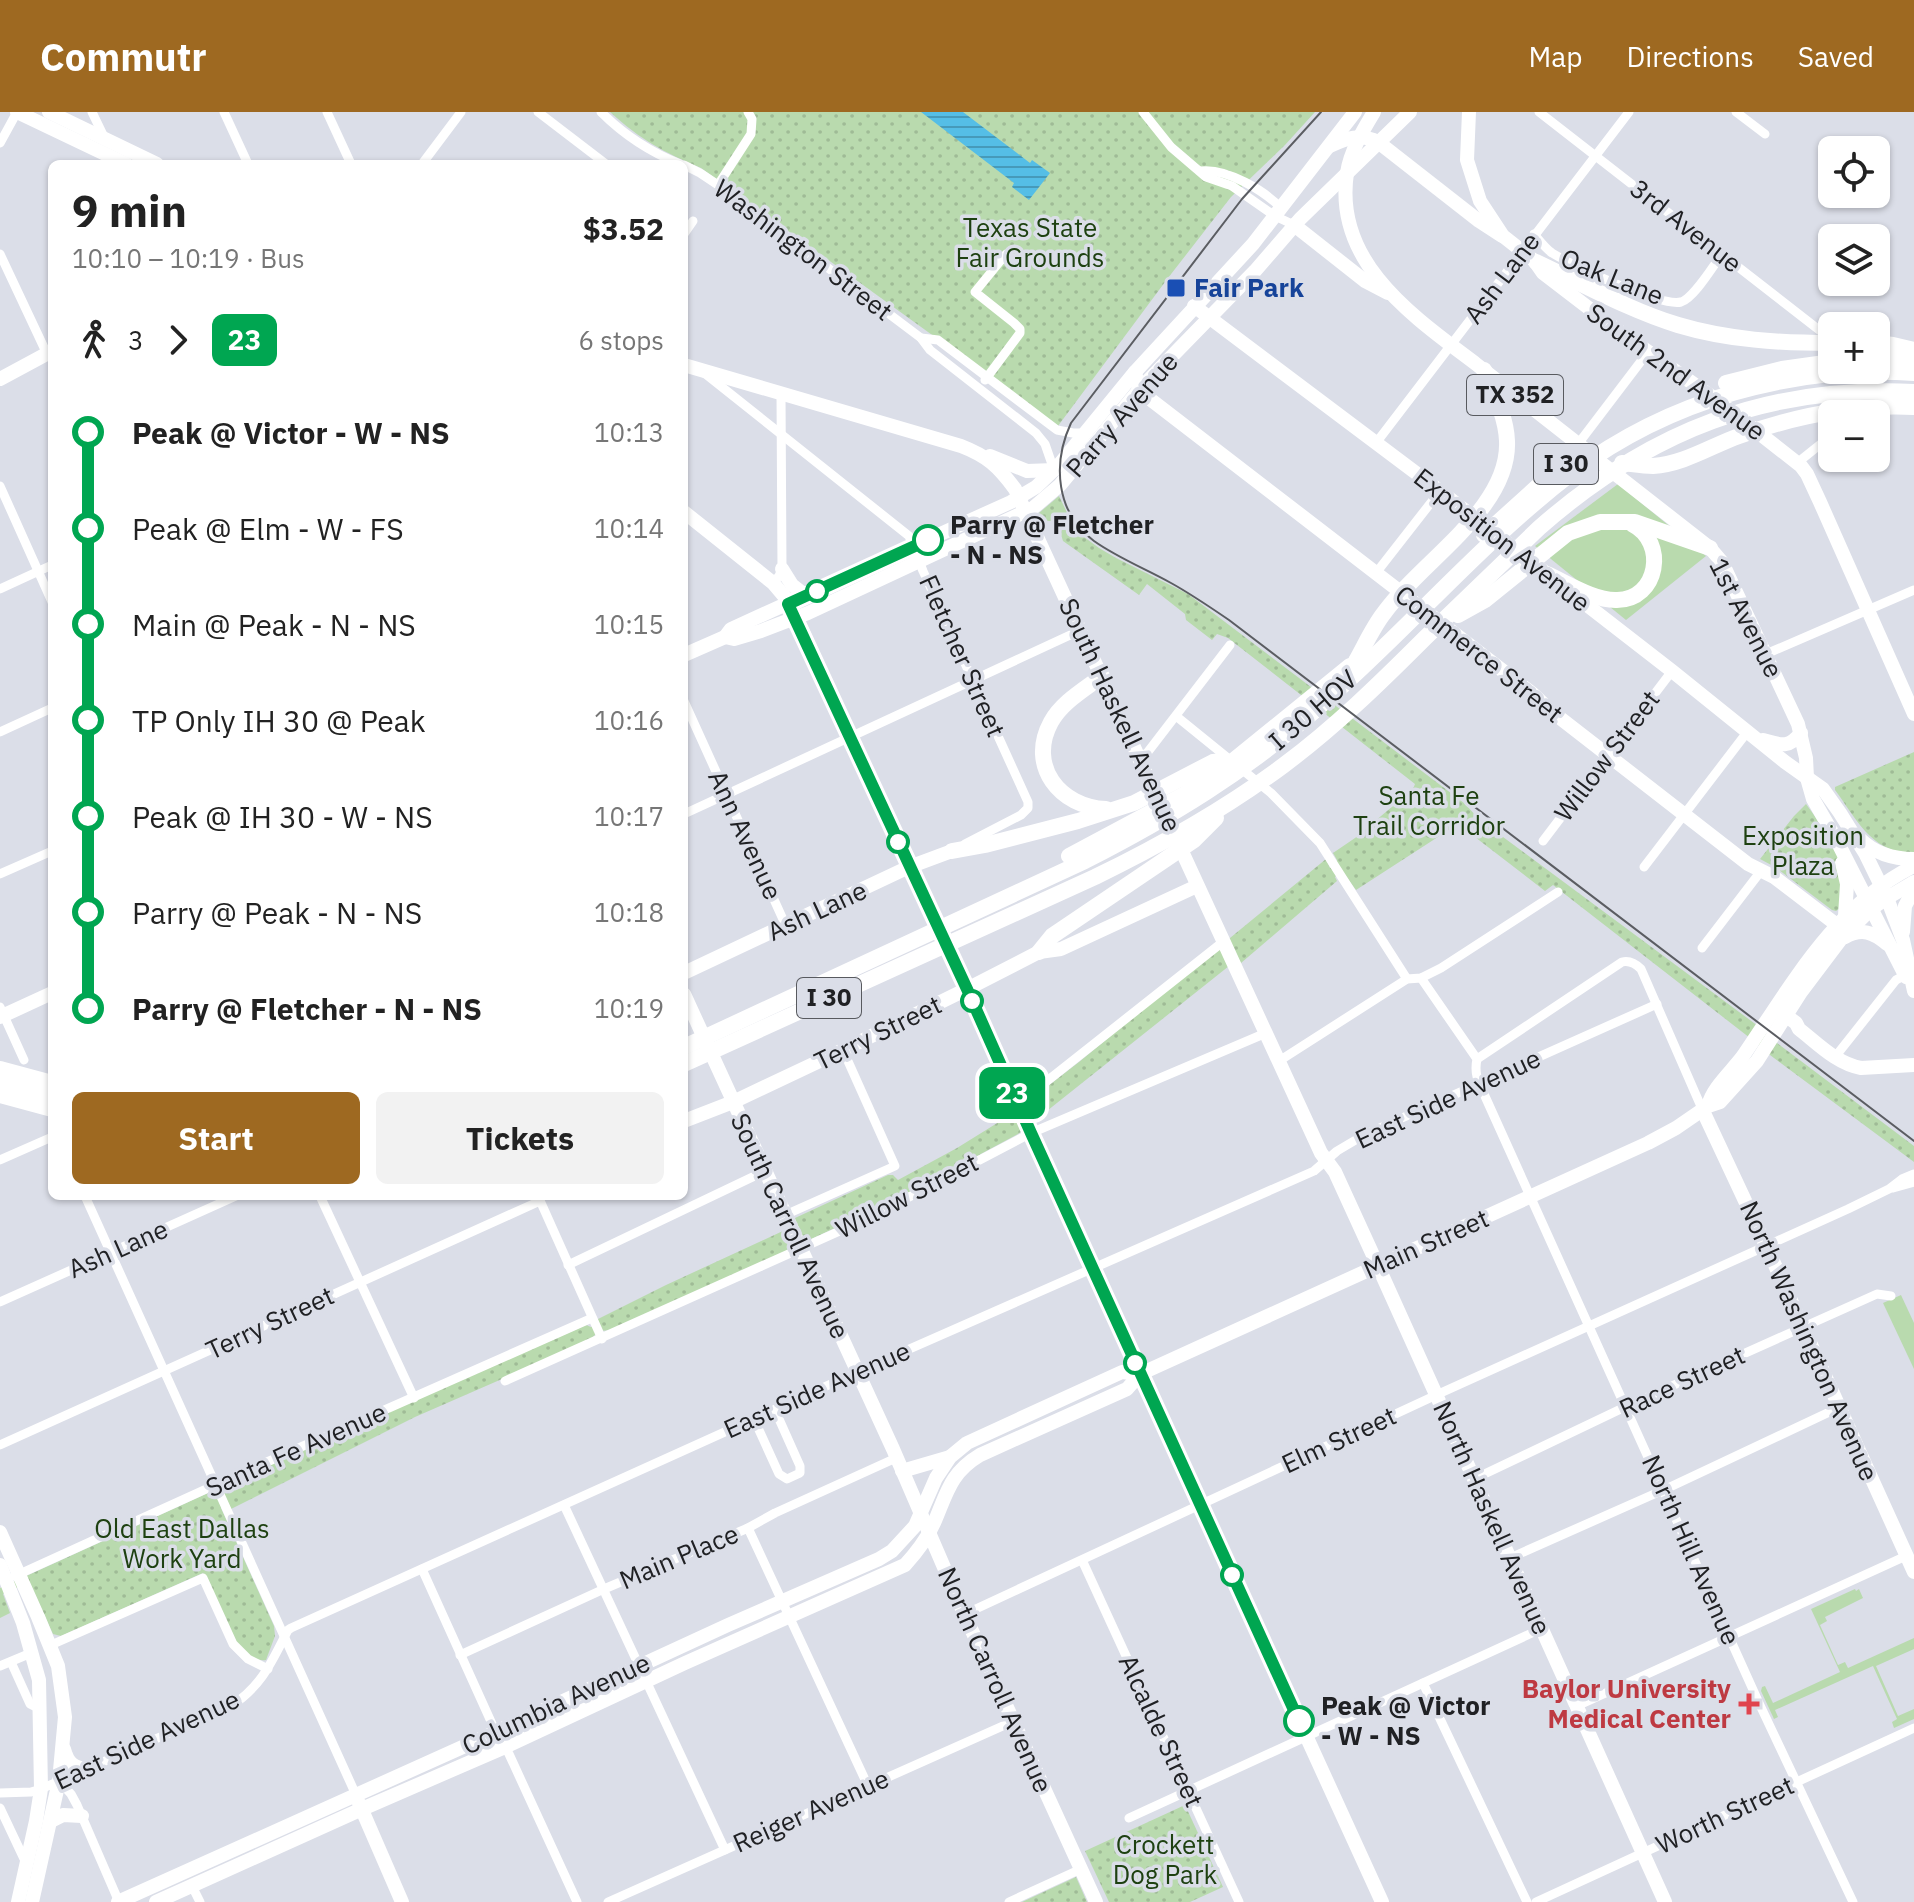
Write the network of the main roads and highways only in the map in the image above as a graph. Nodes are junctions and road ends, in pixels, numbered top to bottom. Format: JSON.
{"nodes":[{"id":1,"x":17,"y":112,"type":"edge"},
{"id":2,"x":49,"y":112,"type":"edge"},
{"id":3,"x":90,"y":112,"type":"edge"},
{"id":4,"x":1355,"y":112,"type":"edge"},
{"id":5,"x":1374,"y":112,"type":"edge"},
{"id":6,"x":1410,"y":112,"type":"edge"},
{"id":7,"x":1469,"y":112,"type":"edge"},
{"id":8,"x":73,"y":124,"type":"junction"},
{"id":9,"x":1360,"y":136,"type":"junction"},
{"id":10,"x":1378,"y":142,"type":"junction"},
{"id":11,"x":1329,"y":146,"type":"junction"},
{"id":12,"x":114,"y":160,"type":"edge"},
{"id":13,"x":149,"y":160,"type":"edge"},
{"id":14,"x":1347,"y":171,"type":"junction"},
{"id":15,"x":1294,"y":225,"type":"junction"},
{"id":16,"x":1503,"y":236,"type":"junction"},
{"id":17,"x":1536,"y":262,"type":"junction"},
{"id":18,"x":1588,"y":287,"type":"junction"},
{"id":19,"x":1388,"y":293,"type":"junction"},
{"id":20,"x":1194,"y":306,"type":"junction"},
{"id":21,"x":1210,"y":318,"type":"junction"},
{"id":22,"x":1616,"y":329,"type":"junction"},
{"id":23,"x":1818,"y":341,"type":"edge"},
{"id":24,"x":1890,"y":345,"type":"edge"},
{"id":25,"x":1914,"y":350,"type":"edge"},
{"id":26,"x":48,"y":354,"type":"edge"},
{"id":27,"x":1890,"y":360,"type":"edge"},
{"id":28,"x":1914,"y":360,"type":"edge"},
{"id":29,"x":1818,"y":364,"type":"edge"},
{"id":30,"x":688,"y":366,"type":"edge"},
{"id":31,"x":1484,"y":370,"type":"junction"},
{"id":32,"x":1135,"y":372,"type":"junction"},
{"id":33,"x":1914,"y":376,"type":"edge"},
{"id":34,"x":0,"y":379,"type":"edge"},
{"id":35,"x":1139,"y":390,"type":"junction"},
{"id":36,"x":1914,"y":392,"type":"edge"},
{"id":37,"x":1914,"y":407,"type":"edge"},
{"id":38,"x":982,"y":454,"type":"junction"},
{"id":39,"x":1600,"y":462,"type":"junction"},
{"id":40,"x":1054,"y":470,"type":"junction"},
{"id":41,"x":1019,"y":497,"type":"junction"},
{"id":42,"x":1026,"y":513,"type":"junction"},
{"id":43,"x":688,"y":515,"type":"edge"},
{"id":44,"x":1615,"y":521,"type":"junction"},
{"id":45,"x":1710,"y":548,"type":"junction"},
{"id":46,"x":916,"y":554,"type":"junction"},
{"id":47,"x":782,"y":569,"type":"road end"},
{"id":48,"x":1547,"y":574,"type":"junction"},
{"id":49,"x":806,"y":596,"type":"junction"},
{"id":50,"x":792,"y":611,"type":"junction"},
{"id":51,"x":1437,"y":627,"type":"junction"},
{"id":52,"x":688,"y":653,"type":"edge"},
{"id":53,"x":1356,"y":661,"type":"junction"},
{"id":54,"x":1102,"y":676,"type":"junction"},
{"id":55,"x":1914,"y":714,"type":"edge"},
{"id":56,"x":1801,"y":733,"type":"junction"},
{"id":57,"x":1752,"y":734,"type":"junction"},
{"id":58,"x":1233,"y":761,"type":"junction"},
{"id":59,"x":1807,"y":778,"type":"junction"},
{"id":60,"x":1111,"y":809,"type":"junction"},
{"id":61,"x":1852,"y":832,"type":"junction"},
{"id":62,"x":1150,"y":839,"type":"junction"},
{"id":63,"x":1836,"y":839,"type":"junction"},
{"id":64,"x":952,"y":851,"type":"joint"},
{"id":65,"x":1914,"y":859,"type":"edge"},
{"id":66,"x":1914,"y":866,"type":"edge"},
{"id":67,"x":909,"y":867,"type":"junction"},
{"id":68,"x":1914,"y":882,"type":"edge"},
{"id":69,"x":1197,"y":886,"type":"junction"},
{"id":70,"x":1914,"y":889,"type":"edge"},
{"id":71,"x":1884,"y":891,"type":"junction"},
{"id":72,"x":1868,"y":903,"type":"junction"},
{"id":73,"x":960,"y":923,"type":"junction"},
{"id":74,"x":1841,"y":927,"type":"junction"},
{"id":75,"x":920,"y":941,"type":"junction"},
{"id":76,"x":1039,"y":952,"type":"junction"},
{"id":77,"x":1906,"y":957,"type":"edge"},
{"id":78,"x":688,"y":971,"type":"edge"},
{"id":79,"x":967,"y":989,"type":"junction"},
{"id":80,"x":1914,"y":991,"type":"edge"},
{"id":81,"x":48,"y":995,"type":"edge"},
{"id":82,"x":688,"y":1003,"type":"edge"},
{"id":83,"x":1780,"y":1012,"type":"junction"},
{"id":84,"x":1,"y":1013,"type":"edge"},
{"id":85,"x":1799,"y":1029,"type":"junction"},
{"id":86,"x":726,"y":1031,"type":"junction"},
{"id":87,"x":688,"y":1036,"type":"edge"},
{"id":88,"x":1769,"y":1044,"type":"junction"},
{"id":89,"x":688,"y":1056,"type":"edge"},
{"id":90,"x":1914,"y":1065,"type":"edge"},
{"id":91,"x":5,"y":1082,"type":"edge"},
{"id":92,"x":48,"y":1083,"type":"edge"},
{"id":93,"x":48,"y":1096,"type":"edge"},
{"id":94,"x":733,"y":1102,"type":"junction"},
{"id":95,"x":48,"y":1107,"type":"edge"},
{"id":96,"x":1706,"y":1108,"type":"junction"},
{"id":97,"x":688,"y":1119,"type":"edge"},
{"id":98,"x":1378,"y":1266,"type":"junction"},
{"id":99,"x":1140,"y":1374,"type":"junction"},
{"id":100,"x":997,"y":1429,"type":"junction"},
{"id":101,"x":1004,"y":1444,"type":"junction"},
{"id":102,"x":950,"y":1457,"type":"junction"},
{"id":103,"x":899,"y":1464,"type":"junction"},
{"id":104,"x":922,"y":1513,"type":"junction"},
{"id":105,"x":0,"y":1532,"type":"edge"},
{"id":106,"x":930,"y":1532,"type":"junction"},
{"id":107,"x":938,"y":1552,"type":"junction"},
{"id":108,"x":0,"y":1565,"type":"edge"},
{"id":109,"x":905,"y":1565,"type":"junction"},
{"id":110,"x":1914,"y":1572,"type":"edge"},
{"id":111,"x":8,"y":1579,"type":"edge"},
{"id":112,"x":39,"y":1680,"type":"junction"},
{"id":113,"x":64,"y":1749,"type":"junction"},
{"id":114,"x":89,"y":1769,"type":"road end"},
{"id":115,"x":59,"y":1781,"type":"junction"},
{"id":116,"x":41,"y":1789,"type":"junction"},
{"id":117,"x":359,"y":1802,"type":"junction"},
{"id":118,"x":82,"y":1816,"type":"road end"},
{"id":119,"x":51,"y":1821,"type":"junction"},
{"id":120,"x":259,"y":1847,"type":"junction"},
{"id":121,"x":44,"y":1849,"type":"junction"},
{"id":122,"x":29,"y":1902,"type":"edge"},
{"id":123,"x":118,"y":1902,"type":"edge"},
{"id":124,"x":156,"y":1902,"type":"edge"},
{"id":125,"x":402,"y":1902,"type":"edge"},
{"id":126,"x":1096,"y":1902,"type":"edge"},
{"id":127,"x":1382,"y":1902,"type":"edge"},
{"id":128,"x":1665,"y":1902,"type":"edge"}],
"edges":[{"from":1,"to":12,"type":"main road"},
{"from":2,"to":8,"type":"main road"},
{"from":3,"to":8,"type":"main road"},
{"from":4,"to":11,"type":"main road","name":"Parry Avenue"},
{"from":5,"to":9,"type":"main road","number":"TX 352"},
{"from":6,"to":10,"type":"main road","name":"Parry Avenue"},
{"from":7,"to":16,"type":"main road"},
{"from":8,"to":13,"type":"main road"},
{"from":9,"to":10,"type":"main road","name":"South 2nd Avenue"},
{"from":9,"to":11,"type":"main road"},
{"from":9,"to":14,"type":"main road","number":"TX 352"},
{"from":10,"to":14,"type":"main road","name":"Parry Avenue"},
{"from":10,"to":16,"type":"main road","name":"South 2nd Avenue"},
{"from":11,"to":20,"type":"main road","name":"Parry Avenue"},
{"from":14,"to":15,"type":"main road","name":"Parry Avenue"},
{"from":14,"to":19,"type":"main road","number":"TX 352"},
{"from":15,"to":19,"type":"main road","name":"1st Avenue"},
{"from":15,"to":21,"type":"main road","name":"Parry Avenue"},
{"from":16,"to":17,"type":"main road","name":"South 2nd Avenue"},
{"from":17,"to":18,"type":"highway"},
{"from":17,"to":22,"type":"main road","name":"South 2nd Avenue"},
{"from":18,"to":22,"type":"main road"},
{"from":18,"to":23,"type":"highway"},
{"from":19,"to":31,"type":"main road","name":"1st Avenue","number":"TX 352"},
{"from":20,"to":21,"type":"main road","name":"Exposition Avenue"},
{"from":20,"to":32,"type":"main road","name":"Parry Avenue"},
{"from":21,"to":35,"type":"main road","name":"Parry Avenue"},
{"from":21,"to":48,"type":"main road","name":"Exposition Avenue"},
{"from":22,"to":55,"type":"main road","name":"South 2nd Avenue"},
{"from":24,"to":25,"type":"highway"},
{"from":26,"to":34,"type":"main road"},
{"from":27,"to":28,"type":"highway"},
{"from":29,"to":53,"type":"highway","number":"I 30"},
{"from":30,"to":38,"type":"main road","name":"South Haskell Avenue"},
{"from":31,"to":39,"type":"main road","name":"1st Avenue","number":"TX 352"},
{"from":31,"to":53,"type":"highway"},
{"from":32,"to":35,"type":"main road"},
{"from":32,"to":40,"type":"main road","name":"Parry Avenue"},
{"from":33,"to":62,"type":"highway","name":"I 30 HOV"},
{"from":35,"to":42,"type":"main road","name":"Parry Avenue"},
{"from":35,"to":74,"type":"main road","name":"Commerce Street"},
{"from":36,"to":51,"type":"highway","number":"I 30"},
{"from":37,"to":39,"type":"highway"},
{"from":38,"to":40,"type":"main road"},
{"from":38,"to":41,"type":"main road","name":"South Haskell Avenue"},
{"from":39,"to":45,"type":"main road","name":"1st Avenue"},
{"from":40,"to":41,"type":"main road","name":"Parry Avenue"},
{"from":41,"to":42,"type":"main road","name":"South Haskell Avenue"},
{"from":41,"to":46,"type":"main road","name":"Parry Avenue"},
{"from":42,"to":46,"type":"main road","name":"Parry Avenue"},
{"from":42,"to":54,"type":"main road","name":"South Haskell Avenue"},
{"from":43,"to":50,"type":"main road"},
{"from":44,"to":45,"type":"highway"},
{"from":44,"to":48,"type":"highway"},
{"from":44,"to":51,"type":"highway"},
{"from":45,"to":56,"type":"main road","name":"1st Avenue"},
{"from":46,"to":49,"type":"main road","name":"Parry Avenue"},
{"from":46,"to":50,"type":"main road","name":"Parry Avenue"},
{"from":47,"to":49,"type":"main road"},
{"from":48,"to":57,"type":"main road","name":"Exposition Avenue"},
{"from":49,"to":50,"type":"main road","name":"Parry Avenue"},
{"from":50,"to":52,"type":"main road","name":"Parry Avenue"},
{"from":50,"to":67,"type":"main road"},
{"from":51,"to":62,"type":"highway","number":"I 30"},
{"from":53,"to":58,"type":"highway","number":"I 30"},
{"from":54,"to":60,"type":"highway"},
{"from":54,"to":69,"type":"main road","name":"South Haskell Avenue"},
{"from":56,"to":57,"type":"main road"},
{"from":56,"to":59,"type":"main road","name":"1st Avenue"},
{"from":57,"to":59,"type":"main road","name":"Exposition Avenue"},
{"from":58,"to":60,"type":"highway"},
{"from":58,"to":62,"type":"highway","number":"I 30"},
{"from":59,"to":61,"type":"main road","name":"Exposition Avenue"},
{"from":59,"to":63,"type":"main road","name":"Exposition Avenue"},
{"from":60,"to":64,"type":"highway"},
{"from":61,"to":65,"type":"main road"},
{"from":61,"to":71,"type":"main road","name":"Exposition Avenue"},
{"from":62,"to":73,"type":"highway","number":"I 30"},
{"from":62,"to":73,"type":"highway","number":"I 30"},
{"from":62,"to":76,"type":"highway"},
{"from":63,"to":72,"type":"main road","name":"Exposition Avenue"},
{"from":63,"to":74,"type":"main road"},
{"from":64,"to":67,"type":"main road","name":"Ash Lane"},
{"from":66,"to":71,"type":"main road"},
{"from":67,"to":78,"type":"main road","name":"Ash Lane"},
{"from":67,"to":79,"type":"main road"},
{"from":68,"to":71,"type":"main road"},
{"from":69,"to":76,"type":"main road","name":"Terry Street"},
{"from":69,"to":98,"type":"main road","name":"South Haskell Avenue"},
{"from":70,"to":77,"type":"main road"},
{"from":71,"to":72,"type":"main road"},
{"from":71,"to":77,"type":"main road","name":"Exposition Avenue"},
{"from":72,"to":74,"type":"main road"},
{"from":72,"to":74,"type":"main road"},
{"from":72,"to":77,"type":"main road","name":"Exposition Avenue"},
{"from":73,"to":75,"type":"highway","number":"I 30"},
{"from":73,"to":75,"type":"highway","number":"I 30"},
{"from":74,"to":77,"type":"main road"},
{"from":74,"to":83,"type":"main road"},
{"from":75,"to":86,"type":"highway","number":"I 30"},
{"from":75,"to":86,"type":"highway","number":"I 30"},
{"from":76,"to":79,"type":"main road","name":"Terry Street"},
{"from":77,"to":80,"type":"main road","name":"Exposition Avenue"},
{"from":79,"to":94,"type":"main road","name":"Terry Street"},
{"from":79,"to":99,"type":"main road"},
{"from":81,"to":84,"type":"main road"},
{"from":82,"to":94,"type":"main road","name":"South Carroll Avenue"},
{"from":83,"to":85,"type":"main road"},
{"from":83,"to":88,"type":"main road","name":"Main Street"},
{"from":83,"to":96,"type":"main road","name":"Main Street"},
{"from":85,"to":88,"type":"main road"},
{"from":85,"to":90,"type":"main road"},
{"from":86,"to":87,"type":"highway","number":"I 30"},
{"from":86,"to":89,"type":"highway","number":"I 30"},
{"from":88,"to":96,"type":"main road","name":"Main Street"},
{"from":91,"to":92,"type":"highway"},
{"from":91,"to":93,"type":"highway"},
{"from":91,"to":95,"type":"highway"},
{"from":94,"to":97,"type":"main road","name":"Terry Street"},
{"from":94,"to":103,"type":"main road","name":"South Carroll Avenue"},
{"from":96,"to":98,"type":"main road","name":"Main Street"},
{"from":96,"to":110,"type":"main road","name":"North Washington Avenue"},
{"from":98,"to":99,"type":"main road","name":"Main Street"},
{"from":98,"to":128,"type":"main road","name":"North Haskell Avenue"},
{"from":99,"to":100,"type":"main road","name":"Main Street"},
{"from":99,"to":101,"type":"main road","name":"Main Street"},
{"from":99,"to":127,"type":"main road"},
{"from":100,"to":101,"type":"main road"},
{"from":100,"to":102,"type":"main road","name":"Main Street"},
{"from":101,"to":106,"type":"main road","name":"Main Street"},
{"from":102,"to":103,"type":"main road"},
{"from":102,"to":104,"type":"main road","name":"Columbia Avenue"},
{"from":103,"to":104,"type":"main road","name":"North Carroll Avenue"},
{"from":104,"to":106,"type":"main road","name":"North Carroll Avenue"},
{"from":104,"to":117,"type":"main road","name":"Columbia Avenue"},
{"from":105,"to":111,"type":"main road"},
{"from":106,"to":107,"type":"main road","name":"North Carroll Avenue"},
{"from":106,"to":109,"type":"main road","name":"Columbia Avenue"},
{"from":107,"to":109,"type":"main road"},
{"from":107,"to":126,"type":"main road","name":"North Carroll Avenue"},
{"from":108,"to":111,"type":"main road"},
{"from":109,"to":117,"type":"main road","name":"Columbia Avenue"},
{"from":111,"to":112,"type":"main road"},
{"from":111,"to":113,"type":"main road"},
{"from":112,"to":115,"type":"main road"},
{"from":112,"to":116,"type":"main road"},
{"from":113,"to":114,"type":"main road"},
{"from":113,"to":115,"type":"main road"},
{"from":115,"to":119,"type":"main road"},
{"from":116,"to":121,"type":"main road"},
{"from":116,"to":122,"type":"main road"},
{"from":117,"to":120,"type":"main road","name":"Columbia Avenue"},
{"from":117,"to":125,"type":"main road"},
{"from":118,"to":119,"type":"main road"},
{"from":119,"to":121,"type":"main road"},
{"from":120,"to":123,"type":"main road","name":"Columbia Avenue"},
{"from":120,"to":124,"type":"main road","name":"Columbia Avenue"},
{"from":121,"to":122,"type":"main road"}]}
